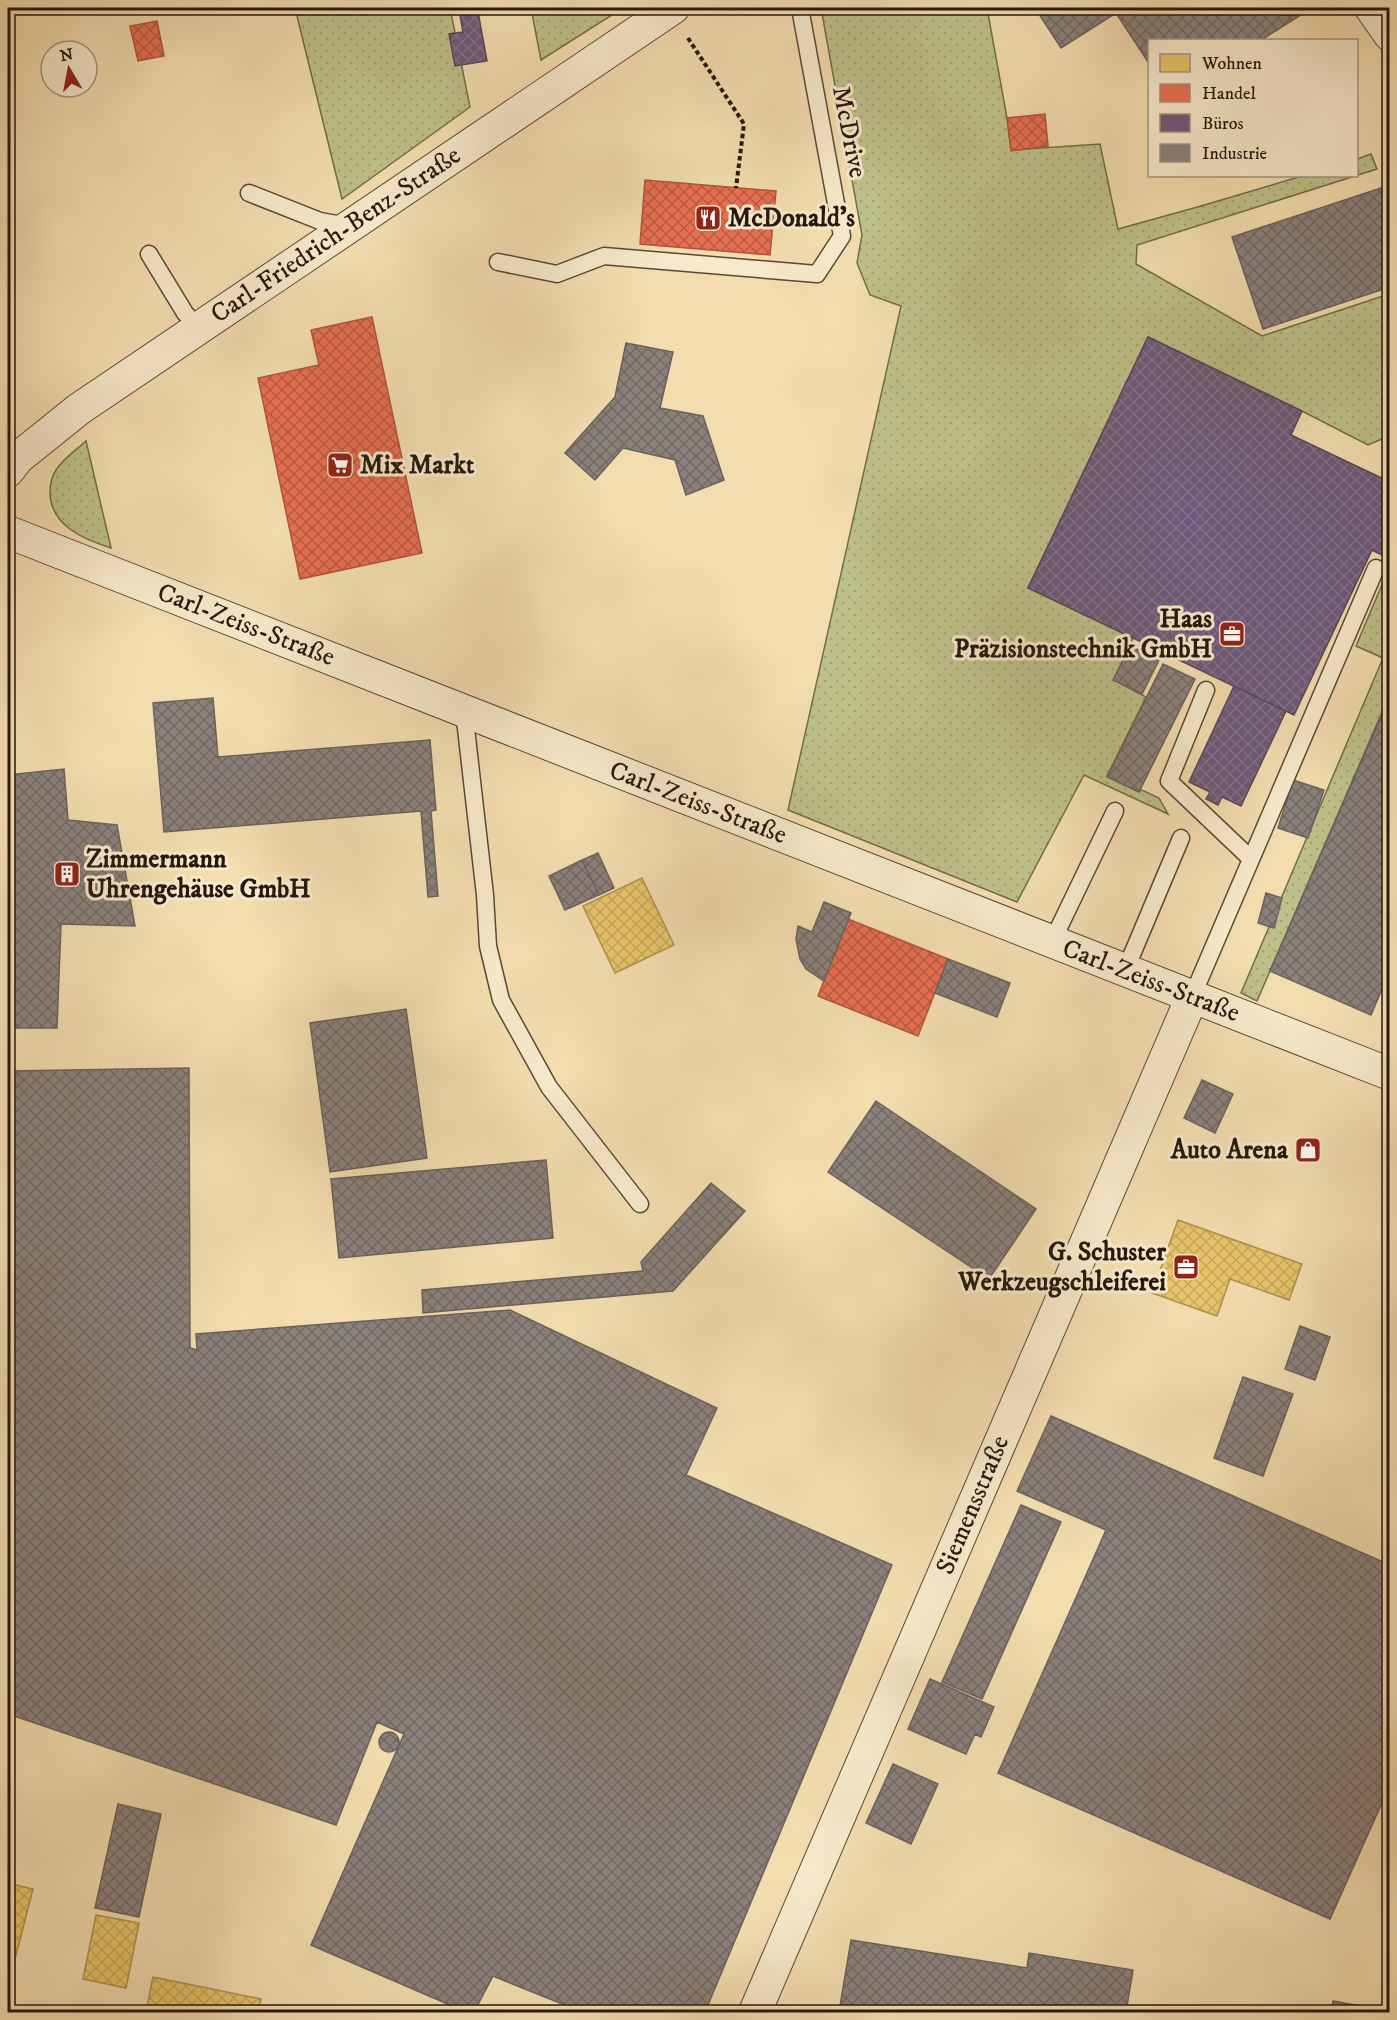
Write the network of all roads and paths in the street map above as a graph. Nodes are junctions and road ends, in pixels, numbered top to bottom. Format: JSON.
{"nodes":[{"id":1,"x":673,"y":8,"type":"edge"},
{"id":2,"x":800,"y":8,"type":"edge"},
{"id":3,"x":1371,"y":8,"type":"edge"},
{"id":4,"x":1389,"y":35,"type":"edge"},
{"id":5,"x":688,"y":38,"type":"dead end"},
{"id":6,"x":736,"y":188,"type":"dead end"},
{"id":7,"x":249,"y":193,"type":"dead end"},
{"id":8,"x":348,"y":226,"type":"junction"},
{"id":9,"x":149,"y":254,"type":"dead end"},
{"id":10,"x":498,"y":262,"type":"dead end"},
{"id":11,"x":198,"y":328,"type":"junction"},
{"id":12,"x":8,"y":471,"type":"edge"},
{"id":13,"x":8,"y":532,"type":"edge"},
{"id":14,"x":1376,"y":568,"type":"dead end"},
{"id":15,"x":1206,"y":690,"type":"dead end"},
{"id":16,"x":464,"y":711,"type":"junction"},
{"id":17,"x":1115,"y":811,"type":"dead end"},
{"id":18,"x":1181,"y":838,"type":"dead end"},
{"id":19,"x":1251,"y":859,"type":"junction"},
{"id":20,"x":1052,"y":942,"type":"junction"},
{"id":21,"x":1125,"y":971,"type":"junction"},
{"id":22,"x":1192,"y":997,"type":"junction"},
{"id":23,"x":1389,"y":1074,"type":"edge"},
{"id":24,"x":640,"y":1204,"type":"dead end"},
{"id":25,"x":755,"y":2013,"type":"edge"}],
"edges":[{"from":1,"to":8,"type":"street","name":"Carl-Friedrich-Benz-Straße"},
{"from":2,"to":10,"type":"lane","name":"McDrive"},
{"from":3,"to":4,"type":"street"},
{"from":5,"to":6,"type":"path"},
{"from":7,"to":8,"type":"lane"},
{"from":8,"to":11,"type":"street","name":"Carl-Friedrich-Benz-Straße"},
{"from":9,"to":11,"type":"lane"},
{"from":11,"to":12,"type":"street","name":"Carl-Friedrich-Benz-Straße"},
{"from":13,"to":16,"type":"street","name":"Carl-Zeiss-Straße"},
{"from":14,"to":19,"type":"lane"},
{"from":15,"to":19,"type":"lane"},
{"from":16,"to":20,"type":"street","name":"Carl-Zeiss-Straße"},
{"from":16,"to":24,"type":"lane"},
{"from":17,"to":20,"type":"lane"},
{"from":18,"to":21,"type":"lane"},
{"from":19,"to":22,"type":"lane"},
{"from":20,"to":21,"type":"street","name":"Carl-Zeiss-Straße"},
{"from":21,"to":22,"type":"street","name":"Carl-Zeiss-Straße"},
{"from":22,"to":23,"type":"street","name":"Carl-Zeiss-Straße"},
{"from":22,"to":25,"type":"street","name":"Siemensstraße"}]}
